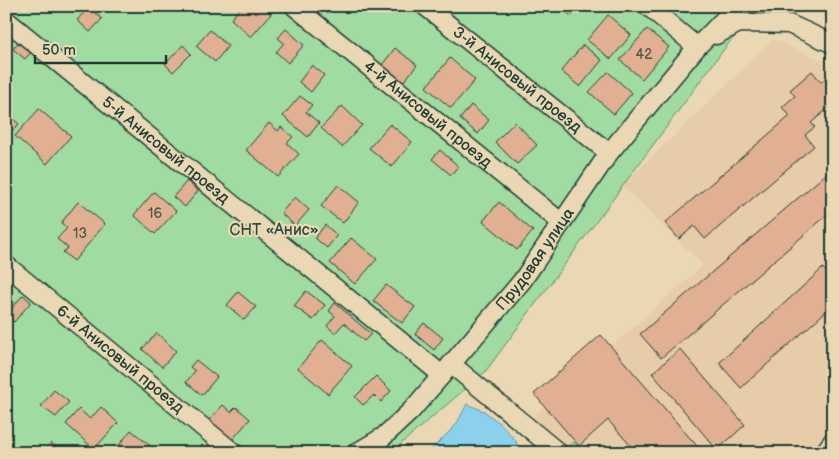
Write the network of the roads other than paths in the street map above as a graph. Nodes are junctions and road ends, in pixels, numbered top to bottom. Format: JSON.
{"nodes":[{"id":1,"x":294,"y":6,"type":"edge"},
{"id":2,"x":425,"y":6,"type":"edge"},
{"id":3,"x":648,"y":6,"type":"edge"},
{"id":4,"x":737,"y":6,"type":"edge"},
{"id":5,"x":6,"y":20,"type":"edge"},
{"id":6,"x":833,"y":44,"type":"edge"},
{"id":7,"x":697,"y":47,"type":"junction"},
{"id":8,"x":609,"y":153,"type":"junction"},
{"id":9,"x":562,"y":223,"type":"junction"},
{"id":10,"x":6,"y":265,"type":"edge"},
{"id":11,"x":447,"y":370,"type":"junction"},
{"id":12,"x":833,"y":441,"type":"edge"},
{"id":13,"x":234,"y":453,"type":"edge"},
{"id":14,"x":356,"y":453,"type":"edge"},
{"id":15,"x":559,"y":453,"type":"edge"},
{"id":16,"x":824,"y":453,"type":"edge"}],
"edges":[{"from":1,"to":9,"type":"street","name":"4-й Анисовый проезд"},
{"from":2,"to":8,"type":"street","name":"3-й Анисовый проезд"},
{"from":3,"to":7,"type":"street"},
{"from":4,"to":7,"type":"street"},
{"from":5,"to":11,"type":"street","name":"5-й Анисовый проезд"},
{"from":6,"to":7,"type":"street"},
{"from":7,"to":8,"type":"street","name":"Прудовая улица"},
{"from":8,"to":9,"type":"street","name":"Прудовая улица"},
{"from":9,"to":11,"type":"street","name":"Прудовая улица"},
{"from":10,"to":13,"type":"street","name":"6-й Анисовый проезд"},
{"from":11,"to":14,"type":"street","name":"Прудовая улица"},
{"from":11,"to":15,"type":"street","name":"5-й Анисовый проезд"},
{"from":12,"to":16,"type":"street"}]}
